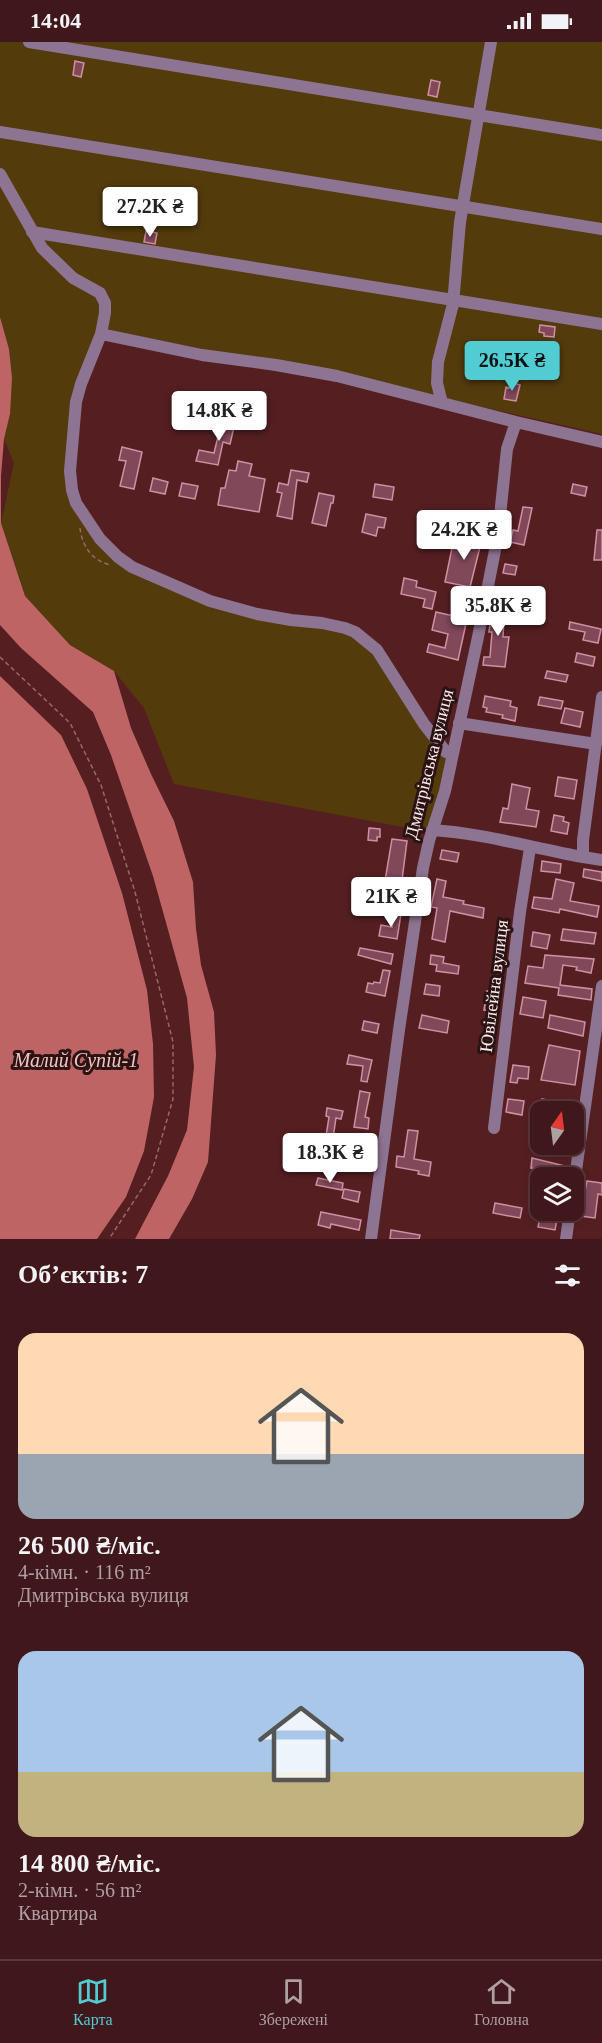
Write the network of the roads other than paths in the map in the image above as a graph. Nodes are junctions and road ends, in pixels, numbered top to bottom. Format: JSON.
{"nodes":[{"id":1,"x":29,"y":42,"type":"edge"},
{"id":2,"x":491,"y":42,"type":"edge"},
{"id":3,"x":478,"y":115,"type":"junction"},
{"id":4,"x":0,"y":132,"type":"edge"},
{"id":5,"x":602,"y":135,"type":"edge"},
{"id":6,"x":0,"y":174,"type":"edge"},
{"id":7,"x":462,"y":207,"type":"junction"},
{"id":8,"x":602,"y":229,"type":"edge"},
{"id":9,"x":32,"y":232,"type":"junction"},
{"id":10,"x":453,"y":300,"type":"junction"},
{"id":11,"x":602,"y":324,"type":"edge"},
{"id":12,"x":101,"y":334,"type":"junction"},
{"id":13,"x":442,"y":403,"type":"junction"},
{"id":14,"x":516,"y":422,"type":"junction"},
{"id":15,"x":602,"y":442,"type":"edge"},
{"id":16,"x":602,"y":697,"type":"edge"},
{"id":17,"x":459,"y":723,"type":"junction"},
{"id":18,"x":596,"y":744,"type":"junction"},
{"id":19,"x":452,"y":755,"type":"junction"},
{"id":20,"x":432,"y":830,"type":"junction"},
{"id":21,"x":530,"y":848,"type":"junction"},
{"id":22,"x":583,"y":857,"type":"junction"},
{"id":23,"x":602,"y":860,"type":"edge"},
{"id":24,"x":602,"y":986,"type":"edge"},
{"id":25,"x":494,"y":1128,"type":"dead end"},
{"id":26,"x":577,"y":1167,"type":"edge"},
{"id":27,"x":568,"y":1221,"type":"edge"},
{"id":28,"x":371,"y":1239,"type":"edge"},
{"id":29,"x":566,"y":1239,"type":"edge"}],
"edges":[{"from":1,"to":3,"type":"street"},
{"from":2,"to":3,"type":"street"},
{"from":3,"to":5,"type":"street"},
{"from":3,"to":7,"type":"street"},
{"from":4,"to":7,"type":"street"},
{"from":6,"to":9,"type":"street"},
{"from":7,"to":8,"type":"street"},
{"from":7,"to":10,"type":"street"},
{"from":9,"to":10,"type":"street"},
{"from":9,"to":12,"type":"street"},
{"from":10,"to":11,"type":"street"},
{"from":10,"to":13,"type":"street"},
{"from":12,"to":13,"type":"street"},
{"from":12,"to":19,"type":"street"},
{"from":13,"to":14,"type":"street"},
{"from":14,"to":15,"type":"street"},
{"from":14,"to":17,"type":"street","name":"Дмитрівська вулиця"},
{"from":16,"to":18,"type":"street"},
{"from":17,"to":18,"type":"street"},
{"from":17,"to":19,"type":"street","name":"Дмитрівська вулиця"},
{"from":18,"to":22,"type":"street"},
{"from":19,"to":20,"type":"street","name":"Дмитрівська вулиця"},
{"from":20,"to":21,"type":"street"},
{"from":20,"to":28,"type":"street","name":"Дмитрівська вулиця"},
{"from":21,"to":22,"type":"street"},
{"from":21,"to":25,"type":"street","name":"Ювілейна вулиця"},
{"from":22,"to":23,"type":"street"},
{"from":24,"to":26,"type":"street"},
{"from":27,"to":29,"type":"street"}]}
